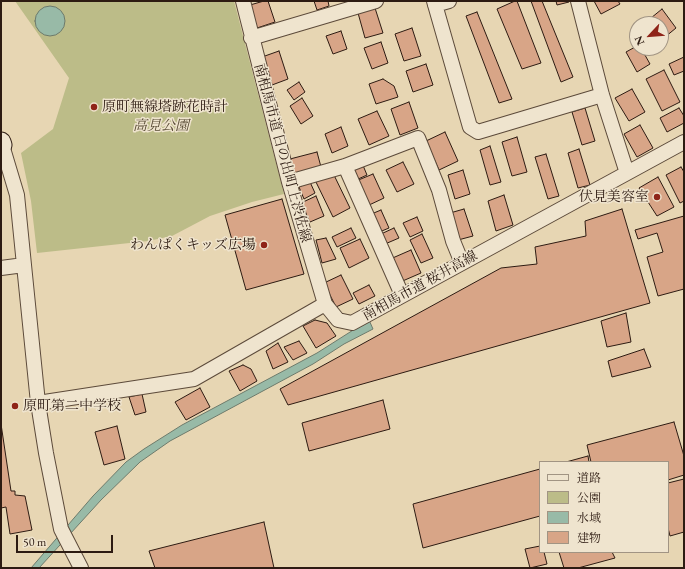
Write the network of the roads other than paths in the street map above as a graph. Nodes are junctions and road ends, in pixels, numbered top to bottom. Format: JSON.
{"nodes":[{"id":1,"x":243,"y":1,"type":"edge"},
{"id":2,"x":376,"y":1,"type":"edge"},
{"id":3,"x":449,"y":1,"type":"edge"},
{"id":4,"x":578,"y":1,"type":"edge"},
{"id":5,"x":434,"y":3,"type":"edge"},
{"id":6,"x":251,"y":38,"type":"junction"},
{"id":7,"x":602,"y":94,"type":"junction"},
{"id":8,"x":684,"y":142,"type":"edge"},
{"id":9,"x":2,"y":144,"type":"edge"},
{"id":10,"x":345,"y":166,"type":"junction"},
{"id":11,"x":627,"y":173,"type":"junction"},
{"id":12,"x":289,"y":182,"type":"junction"},
{"id":13,"x":462,"y":263,"type":"junction"},
{"id":14,"x":24,"y":265,"type":"junction"},
{"id":15,"x":1,"y":268,"type":"edge"},
{"id":16,"x":402,"y":295,"type":"junction"},
{"id":17,"x":325,"y":304,"type":"junction"},
{"id":18,"x":38,"y":403,"type":"junction"},
{"id":19,"x":81,"y":568,"type":"edge"}],
"edges":[{"from":1,"to":6,"type":"street","name":"南相馬市道 日の出町上渋佐線"},
{"from":2,"to":6,"type":"street"},
{"from":3,"to":5,"type":"street"},
{"from":4,"to":7,"type":"street"},
{"from":5,"to":7,"type":"street"},
{"from":6,"to":12,"type":"street","name":"南相馬市道 日の出町上渋佐線"},
{"from":7,"to":11,"type":"street"},
{"from":8,"to":11,"type":"street","name":"南相馬市道 桜井高線"},
{"from":9,"to":14,"type":"street"},
{"from":10,"to":12,"type":"street"},
{"from":10,"to":13,"type":"street"},
{"from":10,"to":16,"type":"street"},
{"from":11,"to":13,"type":"street","name":"南相馬市道 桜井高線"},
{"from":12,"to":17,"type":"street","name":"南相馬市道 日の出町上渋佐線"},
{"from":13,"to":16,"type":"street","name":"南相馬市道 桜井高線"},
{"from":14,"to":15,"type":"street"},
{"from":14,"to":18,"type":"street"},
{"from":16,"to":17,"type":"street","name":"南相馬市道 桜井高線"},
{"from":17,"to":18,"type":"street"},
{"from":18,"to":19,"type":"street"}]}
